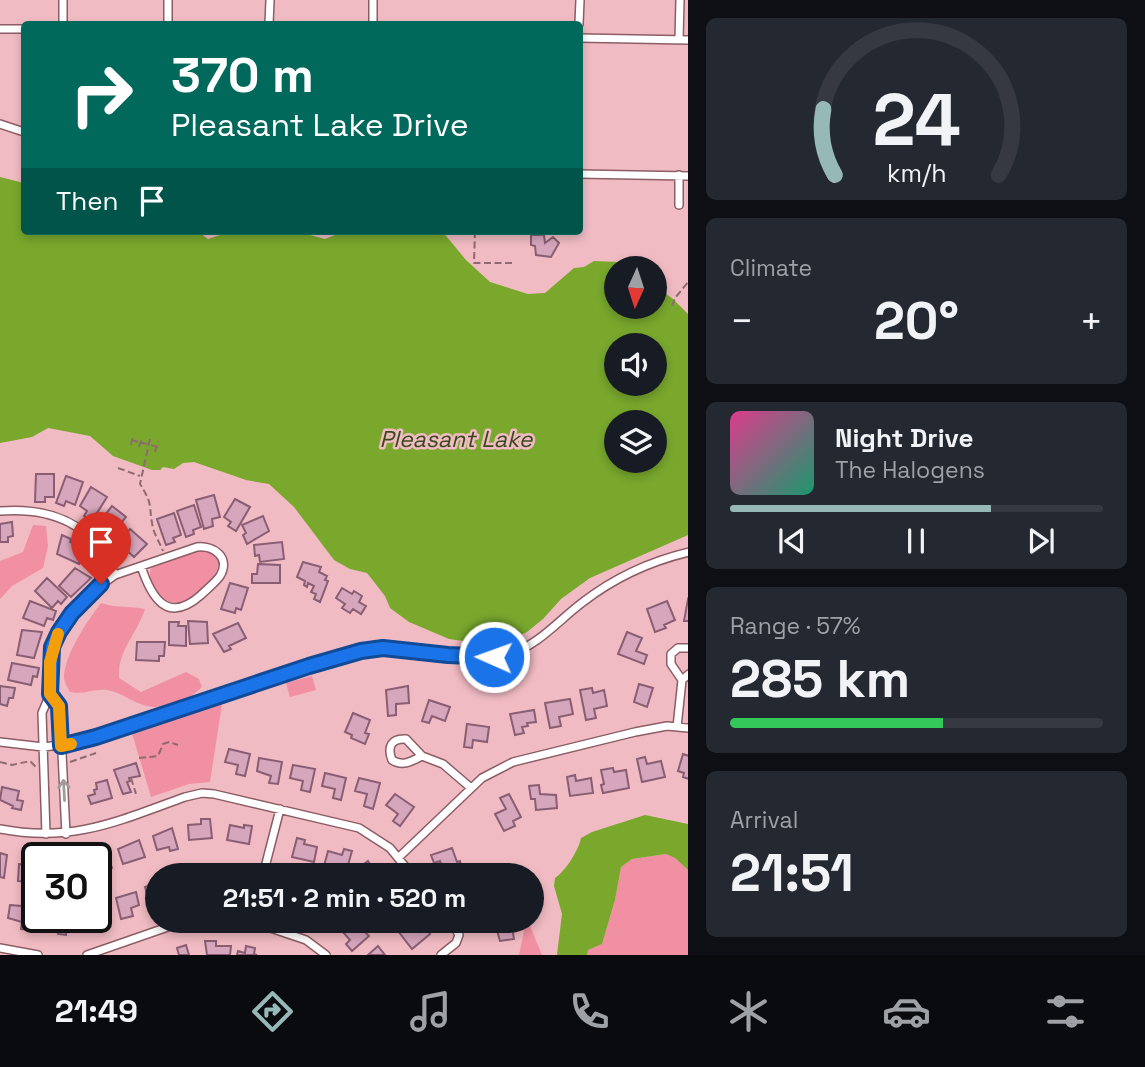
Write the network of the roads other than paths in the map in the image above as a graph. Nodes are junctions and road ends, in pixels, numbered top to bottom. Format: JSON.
{"nodes":[{"id":1,"x":63,"y":0,"type":"edge"},
{"id":2,"x":168,"y":0,"type":"edge"},
{"id":3,"x":270,"y":0,"type":"edge"},
{"id":4,"x":373,"y":0,"type":"edge"},
{"id":5,"x":580,"y":0,"type":"edge"},
{"id":6,"x":680,"y":0,"type":"edge"},
{"id":7,"x":63,"y":21,"type":"edge"},
{"id":8,"x":168,"y":21,"type":"edge"},
{"id":9,"x":269,"y":21,"type":"edge"},
{"id":10,"x":373,"y":21,"type":"edge"},
{"id":11,"x":579,"y":21,"type":"edge"},
{"id":12,"x":0,"y":29,"type":"edge"},
{"id":13,"x":21,"y":29,"type":"edge"},
{"id":14,"x":583,"y":38,"type":"edge"},
{"id":15,"x":679,"y":40,"type":"junction"},
{"id":16,"x":688,"y":40,"type":"edge"},
{"id":17,"x":0,"y":124,"type":"edge"},
{"id":18,"x":21,"y":131,"type":"edge"},
{"id":19,"x":583,"y":174,"type":"edge"},
{"id":20,"x":679,"y":176,"type":"junction"},
{"id":21,"x":688,"y":176,"type":"edge"},
{"id":22,"x":679,"y":205,"type":"dead end"},
{"id":23,"x":0,"y":511,"type":"edge"},
{"id":24,"x":688,"y":552,"type":"edge"},
{"id":25,"x":141,"y":566,"type":"junction"},
{"id":26,"x":115,"y":575,"type":"junction"},
{"id":27,"x":688,"y":648,"type":"edge"},
{"id":28,"x":685,"y":677,"type":"edge"},
{"id":29,"x":50,"y":694,"type":"junction"},
{"id":30,"x":677,"y":727,"type":"junction"},
{"id":31,"x":688,"y":728,"type":"edge"},
{"id":32,"x":0,"y":742,"type":"edge"},
{"id":33,"x":61,"y":746,"type":"junction"},
{"id":34,"x":43,"y":747,"type":"junction"},
{"id":35,"x":422,"y":756,"type":"junction"},
{"id":36,"x":471,"y":788,"type":"junction"},
{"id":37,"x":280,"y":809,"type":"junction"},
{"id":38,"x":0,"y":829,"type":"edge"},
{"id":39,"x":46,"y":834,"type":"junction"},
{"id":40,"x":66,"y":834,"type":"junction"},
{"id":41,"x":398,"y":858,"type":"junction"},
{"id":42,"x":266,"y":863,"type":"edge"},
{"id":43,"x":402,"y":863,"type":"edge"},
{"id":44,"x":150,"y":933,"type":"edge"},
{"id":45,"x":285,"y":933,"type":"edge"},
{"id":46,"x":458,"y":933,"type":"edge"},
{"id":47,"x":0,"y":948,"type":"edge"},
{"id":48,"x":12,"y":953,"type":"edge"},
{"id":49,"x":38,"y":955,"type":"edge"},
{"id":50,"x":87,"y":955,"type":"edge"},
{"id":51,"x":326,"y":955,"type":"edge"},
{"id":52,"x":441,"y":955,"type":"edge"}],
"edges":[{"from":1,"to":7,"type":"street"},
{"from":2,"to":8,"type":"street"},
{"from":3,"to":9,"type":"street"},
{"from":4,"to":10,"type":"street"},
{"from":5,"to":11,"type":"street"},
{"from":6,"to":15,"type":"street"},
{"from":12,"to":13,"type":"street"},
{"from":14,"to":15,"type":"street"},
{"from":15,"to":16,"type":"street"},
{"from":17,"to":18,"type":"street"},
{"from":19,"to":20,"type":"street"},
{"from":20,"to":21,"type":"street"},
{"from":20,"to":22,"type":"street"},
{"from":23,"to":26,"type":"street"},
{"from":24,"to":33,"type":"street"},
{"from":25,"to":25,"type":"street"},
{"from":25,"to":26,"type":"street"},
{"from":26,"to":29,"type":"street"},
{"from":27,"to":28,"type":"street"},
{"from":28,"to":30,"type":"street"},
{"from":29,"to":33,"type":"street"},
{"from":29,"to":34,"type":"street"},
{"from":30,"to":31,"type":"street"},
{"from":30,"to":36,"type":"street"},
{"from":32,"to":34,"type":"street"},
{"from":33,"to":34,"type":"street"},
{"from":40,"to":33,"type":"street","one_way":true},
{"from":34,"to":39,"type":"street"},
{"from":35,"to":35,"type":"street"},
{"from":35,"to":36,"type":"street"},
{"from":36,"to":41,"type":"street"},
{"from":37,"to":40,"type":"street"},
{"from":37,"to":41,"type":"street"},
{"from":37,"to":42,"type":"street"},
{"from":38,"to":39,"type":"street"},
{"from":39,"to":40,"type":"street"},
{"from":41,"to":43,"type":"street"},
{"from":44,"to":50,"type":"street"},
{"from":45,"to":51,"type":"street"},
{"from":46,"to":52,"type":"street"},
{"from":47,"to":48,"type":"street"},
{"from":48,"to":49,"type":"street"}]}
